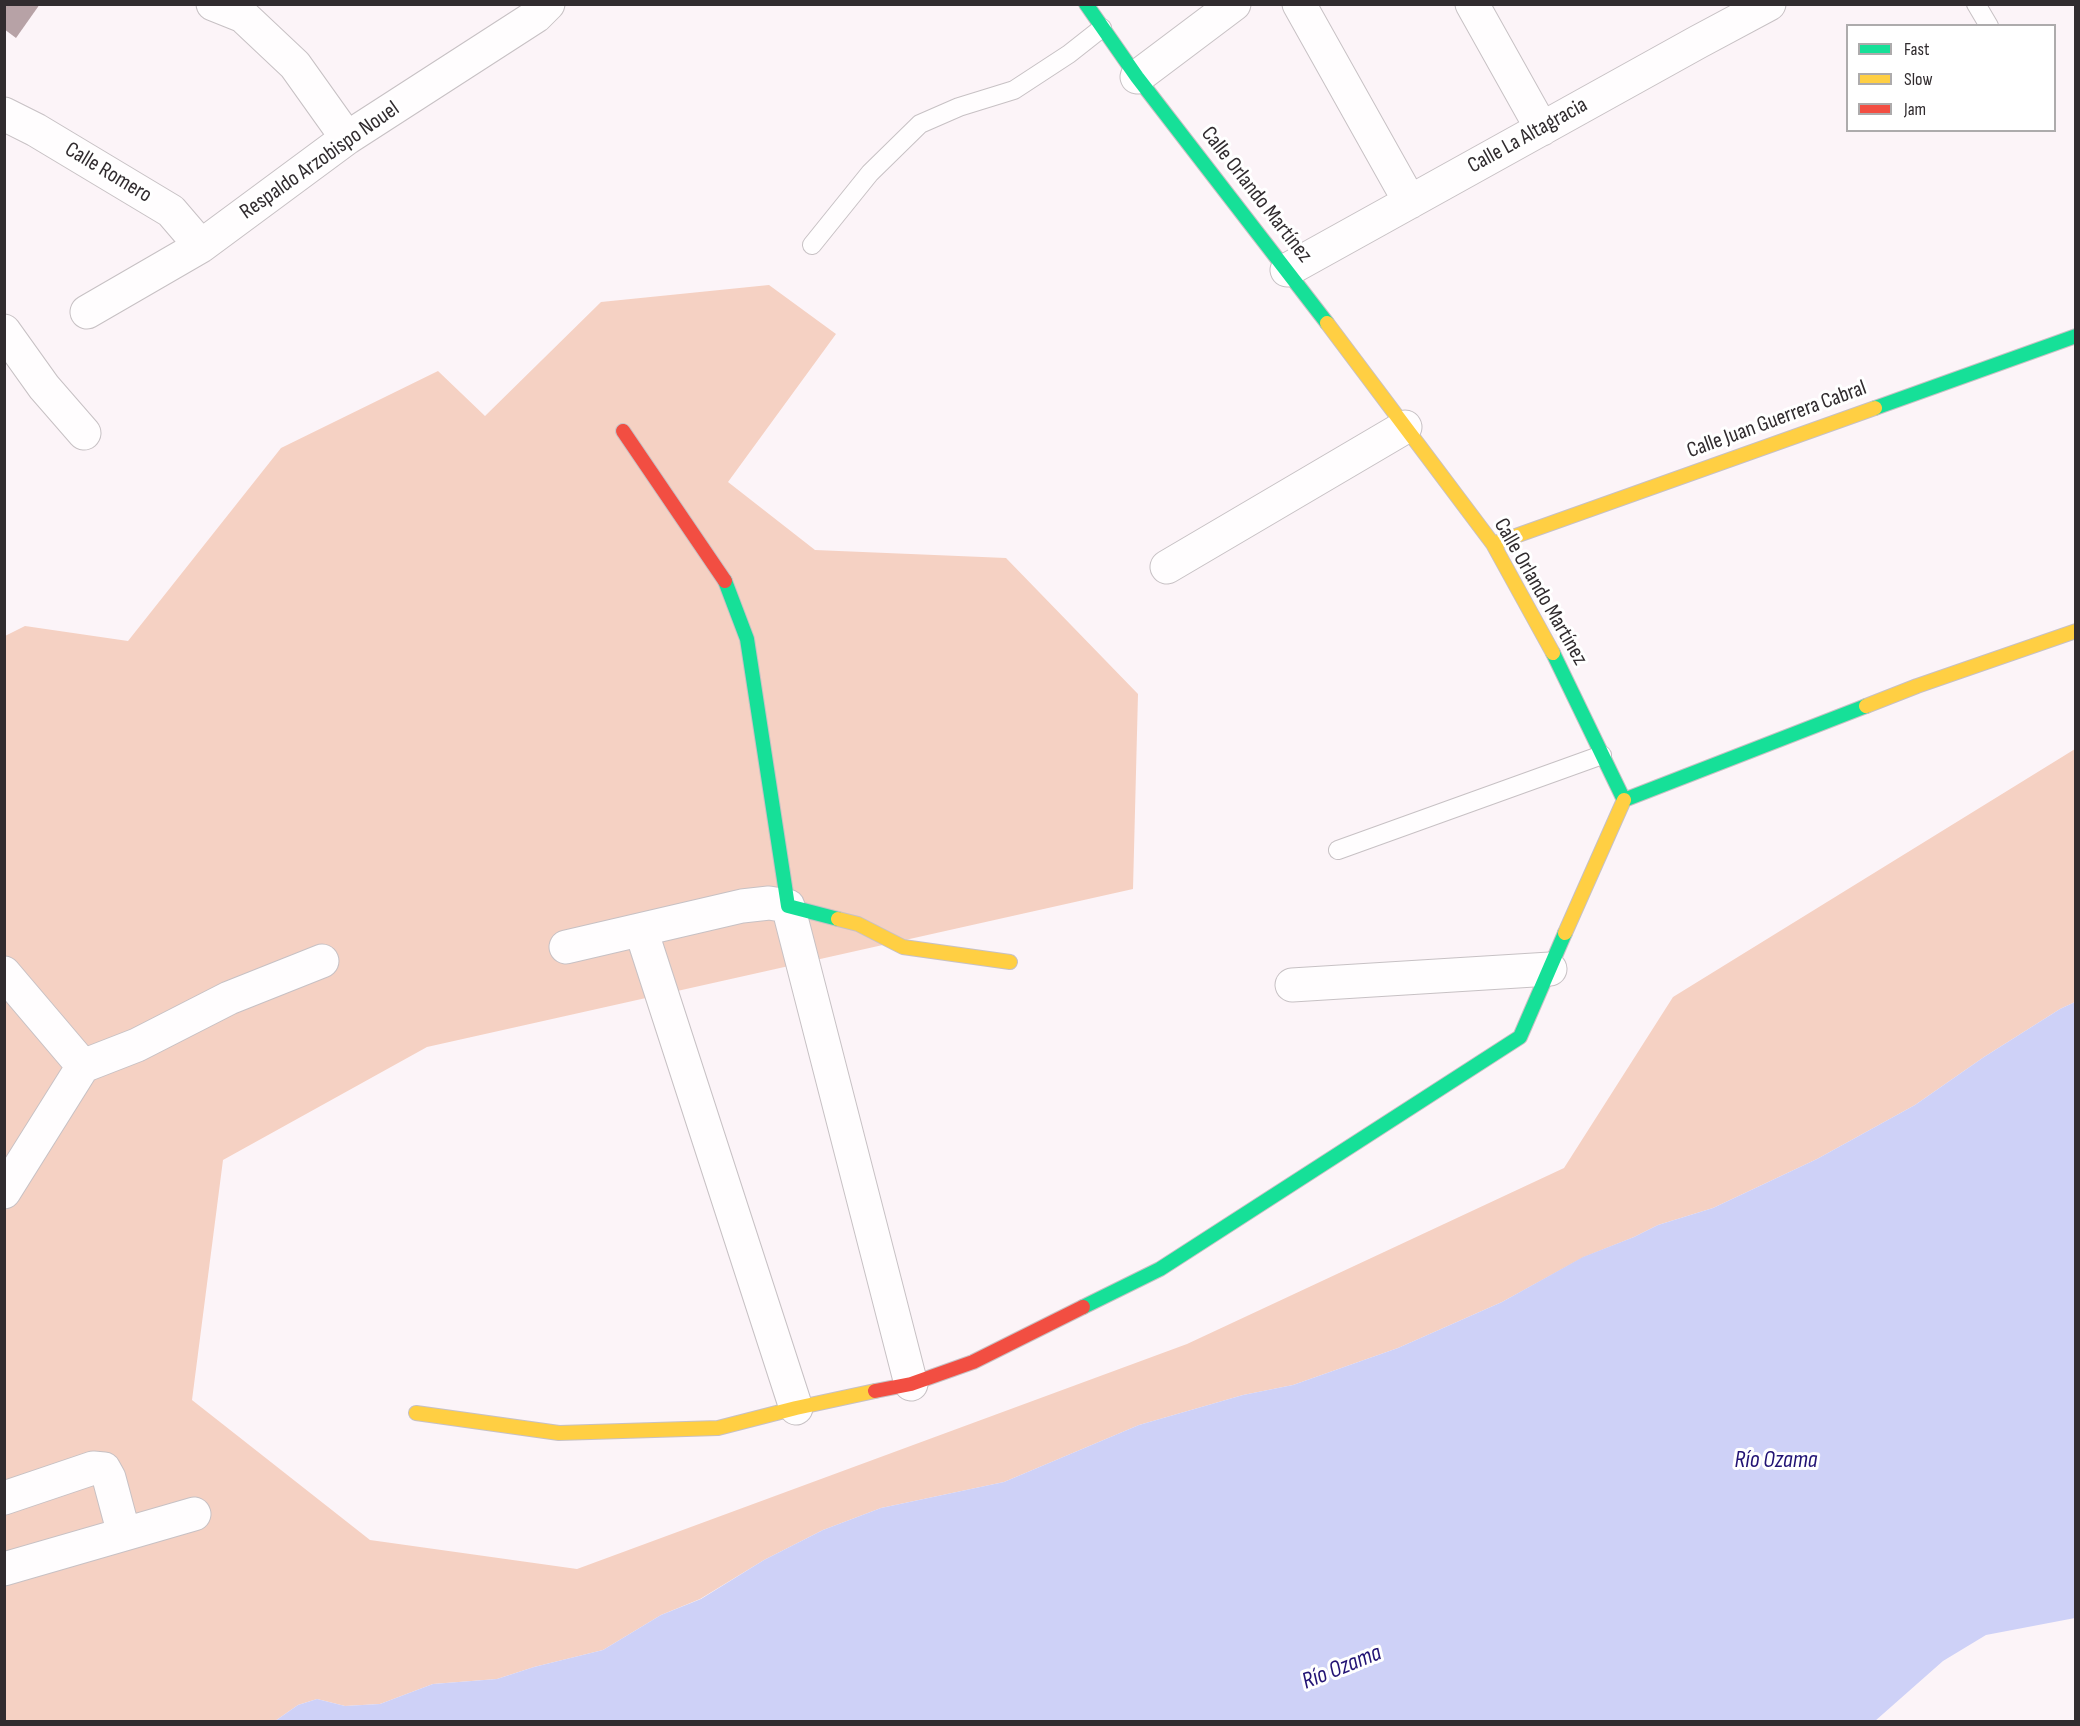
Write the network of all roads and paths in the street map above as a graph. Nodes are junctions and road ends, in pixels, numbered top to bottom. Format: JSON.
{"nodes":[{"id":1,"x":213,"y":4,"type":"edge"},
{"id":2,"x":1086,"y":4,"type":"edge"},
{"id":3,"x":1234,"y":4,"type":"edge"},
{"id":4,"x":1299,"y":4,"type":"edge"},
{"id":5,"x":1472,"y":4,"type":"edge"},
{"id":6,"x":1769,"y":4,"type":"edge"},
{"id":7,"x":1976,"y":4,"type":"edge"},
{"id":8,"x":536,"y":8,"type":"edge"},
{"id":9,"x":1988,"y":24,"type":"edge"},
{"id":10,"x":1102,"y":28,"type":"junction"},
{"id":11,"x":1137,"y":77,"type":"junction"},
{"id":12,"x":4,"y":114,"type":"edge"},
{"id":13,"x":1542,"y":129,"type":"junction"},
{"id":14,"x":346,"y":138,"type":"junction"},
{"id":15,"x":1410,"y":202,"type":"junction"},
{"id":16,"x":812,"y":245,"type":"dead end"},
{"id":17,"x":201,"y":246,"type":"junction"},
{"id":18,"x":1287,"y":270,"type":"junction"},
{"id":19,"x":87,"y":312,"type":"dead end"},
{"id":20,"x":4,"y":332,"type":"edge"},
{"id":21,"x":2076,"y":336,"type":"edge"},
{"id":22,"x":1405,"y":427,"type":"junction"},
{"id":23,"x":623,"y":431,"type":"dead end"},
{"id":24,"x":84,"y":433,"type":"dead end"},
{"id":25,"x":1494,"y":544,"type":"junction"},
{"id":26,"x":1167,"y":567,"type":"dead end"},
{"id":27,"x":2076,"y":631,"type":"edge"},
{"id":28,"x":1602,"y":755,"type":"junction"},
{"id":29,"x":1624,"y":800,"type":"junction"},
{"id":30,"x":1338,"y":850,"type":"dead end"},
{"id":31,"x":788,"y":906,"type":"junction"},
{"id":32,"x":640,"y":930,"type":"junction"},
{"id":33,"x":566,"y":947,"type":"dead end"},
{"id":34,"x":322,"y":961,"type":"dead end"},
{"id":35,"x":1010,"y":962,"type":"dead end"},
{"id":36,"x":1550,"y":969,"type":"junction"},
{"id":37,"x":4,"y":973,"type":"edge"},
{"id":38,"x":1292,"y":985,"type":"dead end"},
{"id":39,"x":84,"y":1066,"type":"junction"},
{"id":40,"x":4,"y":1191,"type":"edge"},
{"id":41,"x":911,"y":1384,"type":"junction"},
{"id":42,"x":796,"y":1407,"type":"junction"},
{"id":43,"x":416,"y":1413,"type":"dead end"},
{"id":44,"x":4,"y":1498,"type":"edge"},
{"id":45,"x":194,"y":1514,"type":"dead end"},
{"id":46,"x":124,"y":1534,"type":"junction"},
{"id":47,"x":4,"y":1569,"type":"edge"}],
"edges":[{"from":1,"to":14,"type":"street"},
{"from":2,"to":10,"type":"street","name":"Calle Orlando Martínez"},
{"from":3,"to":11,"type":"street"},
{"from":4,"to":15,"type":"street"},
{"from":5,"to":13,"type":"street"},
{"from":6,"to":13,"type":"street","name":"Calle La Altagracia"},
{"from":7,"to":9,"type":"lane"},
{"from":8,"to":14,"type":"street","name":"Respaldo Arzobispo Nouel"},
{"from":10,"to":11,"type":"street","name":"Calle Orlando Martínez"},
{"from":10,"to":16,"type":"lane"},
{"from":11,"to":18,"type":"street","name":"Calle Orlando Martínez"},
{"from":12,"to":17,"type":"street","name":"Calle Romero"},
{"from":13,"to":15,"type":"street","name":"Calle La Altagracia"},
{"from":14,"to":17,"type":"street","name":"Respaldo Arzobispo Nouel"},
{"from":15,"to":18,"type":"street","name":"Calle La Altagracia"},
{"from":17,"to":19,"type":"street","name":"Respaldo Arzobispo Nouel"},
{"from":18,"to":22,"type":"street","name":"Calle Orlando Martínez"},
{"from":20,"to":24,"type":"street"},
{"from":21,"to":25,"type":"street","name":"Calle Juan Guerrera Cabral"},
{"from":22,"to":25,"type":"street","name":"Calle Orlando Martínez"},
{"from":22,"to":26,"type":"street"},
{"from":23,"to":31,"type":"street"},
{"from":25,"to":28,"type":"street","name":"Calle Orlando Martínez"},
{"from":27,"to":29,"type":"street"},
{"from":28,"to":29,"type":"street","name":"Calle Orlando Martínez"},
{"from":28,"to":30,"type":"lane"},
{"from":29,"to":36,"type":"street"},
{"from":31,"to":32,"type":"street"},
{"from":31,"to":35,"type":"street"},
{"from":31,"to":41,"type":"street"},
{"from":32,"to":33,"type":"street"},
{"from":32,"to":42,"type":"street"},
{"from":34,"to":39,"type":"street"},
{"from":36,"to":38,"type":"street"},
{"from":36,"to":41,"type":"street"},
{"from":37,"to":39,"type":"street"},
{"from":39,"to":40,"type":"street"},
{"from":41,"to":42,"type":"street"},
{"from":42,"to":43,"type":"street"},
{"from":44,"to":46,"type":"street"},
{"from":45,"to":46,"type":"street"},
{"from":46,"to":47,"type":"street"}]}
